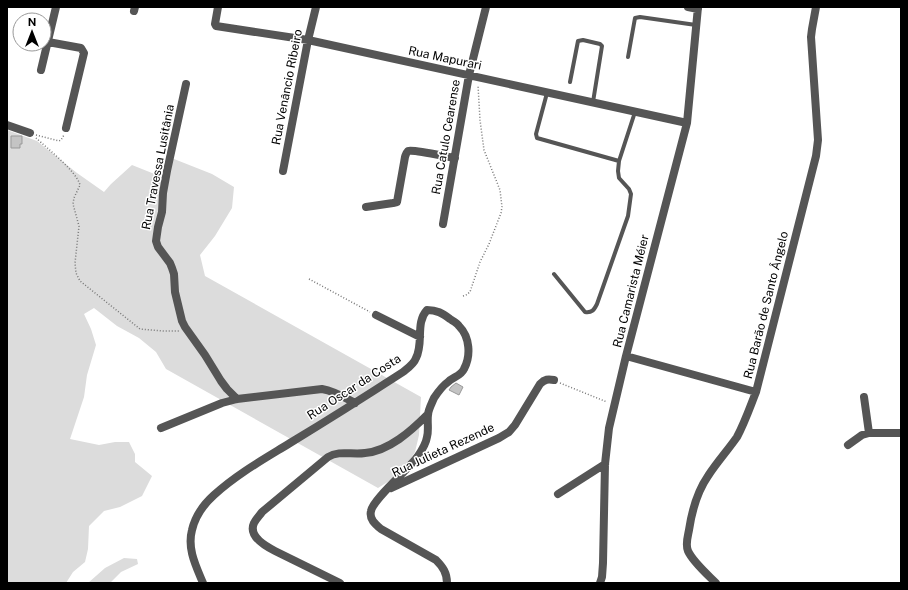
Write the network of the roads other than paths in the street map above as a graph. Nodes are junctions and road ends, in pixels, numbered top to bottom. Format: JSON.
{"nodes":[{"id":1,"x":56,"y":7,"type":"edge"},
{"id":2,"x":218,"y":7,"type":"edge"},
{"id":3,"x":316,"y":7,"type":"edge"},
{"id":4,"x":486,"y":7,"type":"edge"},
{"id":5,"x":688,"y":7,"type":"edge"},
{"id":6,"x":816,"y":7,"type":"edge"},
{"id":7,"x":698,"y":8,"type":"edge"},
{"id":8,"x":52,"y":24,"type":"edge"},
{"id":9,"x":696,"y":25,"type":"junction"},
{"id":10,"x":308,"y":40,"type":"junction"},
{"id":11,"x":52,"y":43,"type":"edge"},
{"id":12,"x":46,"y":52,"type":"edge"},
{"id":13,"x":628,"y":57,"type":"dead end"},
{"id":14,"x":41,"y":70,"type":"dead end"},
{"id":15,"x":469,"y":75,"type":"junction"},
{"id":16,"x":570,"y":82,"type":"dead end"},
{"id":17,"x":186,"y":84,"type":"dead end"},
{"id":18,"x":548,"y":92,"type":"junction"},
{"id":19,"x":593,"y":103,"type":"junction"},
{"id":20,"x":635,"y":112,"type":"junction"},
{"id":21,"x":687,"y":123,"type":"junction"},
{"id":22,"x":7,"y":125,"type":"edge"},
{"id":23,"x":66,"y":128,"type":"road end"},
{"id":24,"x":30,"y":133,"type":"road end"},
{"id":25,"x":455,"y":158,"type":"junction"},
{"id":26,"x":619,"y":161,"type":"junction"},
{"id":27,"x":283,"y":171,"type":"dead end"},
{"id":28,"x":366,"y":207,"type":"dead end"},
{"id":29,"x":443,"y":224,"type":"dead end"},
{"id":30,"x":554,"y":274,"type":"dead end"},
{"id":31,"x":376,"y":315,"type":"road end"},
{"id":32,"x":420,"y":337,"type":"junction"},
{"id":33,"x":626,"y":356,"type":"junction"},
{"id":34,"x":554,"y":380,"type":"road end"},
{"id":35,"x":756,"y":392,"type":"junction"},
{"id":36,"x":864,"y":397,"type":"dead end"},
{"id":37,"x":237,"y":399,"type":"junction"},
{"id":38,"x":355,"y":403,"type":"junction"},
{"id":39,"x":428,"y":414,"type":"junction"},
{"id":40,"x":161,"y":428,"type":"dead end"},
{"id":41,"x":869,"y":433,"type":"junction"},
{"id":42,"x":901,"y":433,"type":"edge"},
{"id":43,"x":848,"y":445,"type":"dead end"},
{"id":44,"x":605,"y":464,"type":"junction"},
{"id":45,"x":386,"y":490,"type":"junction"},
{"id":46,"x":558,"y":494,"type":"dead end"},
{"id":47,"x":203,"y":583,"type":"edge"},
{"id":48,"x":340,"y":583,"type":"edge"},
{"id":49,"x":447,"y":583,"type":"edge"},
{"id":50,"x":600,"y":583,"type":"edge"},
{"id":51,"x":716,"y":583,"type":"edge"}],
"edges":[{"from":1,"to":8,"type":"street"},
{"from":2,"to":10,"type":"street","name":"Rua Mapurari"},
{"from":3,"to":10,"type":"street","name":"Rua Venâncio Ribeiro"},
{"from":4,"to":15,"type":"street","name":"Rua Catulo Cearense"},
{"from":5,"to":7,"type":"street"},
{"from":6,"to":35,"type":"street","name":"Rua Barão de Santo Ângelo"},
{"from":7,"to":9,"type":"street","name":"Rua Camarista Méier"},
{"from":9,"to":13,"type":"lane"},
{"from":9,"to":21,"type":"street","name":"Rua Camarista Méier"},
{"from":10,"to":15,"type":"street","name":"Rua Mapurari"},
{"from":10,"to":27,"type":"street","name":"Rua Venâncio Ribeiro"},
{"from":11,"to":23,"type":"street"},
{"from":12,"to":14,"type":"street"},
{"from":15,"to":18,"type":"street","name":"Rua Mapurari"},
{"from":15,"to":25,"type":"street","name":"Rua Catulo Cearense"},
{"from":16,"to":19,"type":"lane"},
{"from":17,"to":37,"type":"street","name":"Rua Travessa Lusitânia"},
{"from":18,"to":19,"type":"street","name":"Rua Mapurari"},
{"from":18,"to":26,"type":"lane"},
{"from":19,"to":20,"type":"street","name":"Rua Mapurari"},
{"from":20,"to":21,"type":"street","name":"Rua Mapurari"},
{"from":20,"to":26,"type":"lane"},
{"from":21,"to":33,"type":"street","name":"Rua Camarista Méier"},
{"from":22,"to":24,"type":"street"},
{"from":25,"to":28,"type":"street"},
{"from":25,"to":29,"type":"street","name":"Rua Catulo Cearense"},
{"from":26,"to":30,"type":"lane"},
{"from":31,"to":32,"type":"street"},
{"from":32,"to":38,"type":"street","name":"Rua Oscar da Costa"},
{"from":32,"to":39,"type":"street","name":"Rua Oscar da Costa"},
{"from":33,"to":35,"type":"street"},
{"from":33,"to":44,"type":"street","name":"Rua Camarista Méier"},
{"from":34,"to":45,"type":"street","name":"Rua Julieta Rezende"},
{"from":35,"to":51,"type":"street","name":"Rua Barão de Santo Ângelo"},
{"from":36,"to":41,"type":"street"},
{"from":37,"to":38,"type":"street"},
{"from":37,"to":40,"type":"street"},
{"from":38,"to":47,"type":"street","name":"Rua Oscar da Costa"},
{"from":39,"to":45,"type":"street","name":"Rua Oscar da Costa"},
{"from":39,"to":48,"type":"street"},
{"from":41,"to":42,"type":"street"},
{"from":41,"to":43,"type":"street"},
{"from":44,"to":46,"type":"street"},
{"from":44,"to":50,"type":"street","name":"Rua Camarista Méier"},
{"from":45,"to":49,"type":"street","name":"Rua Oscar da Costa"}]}
